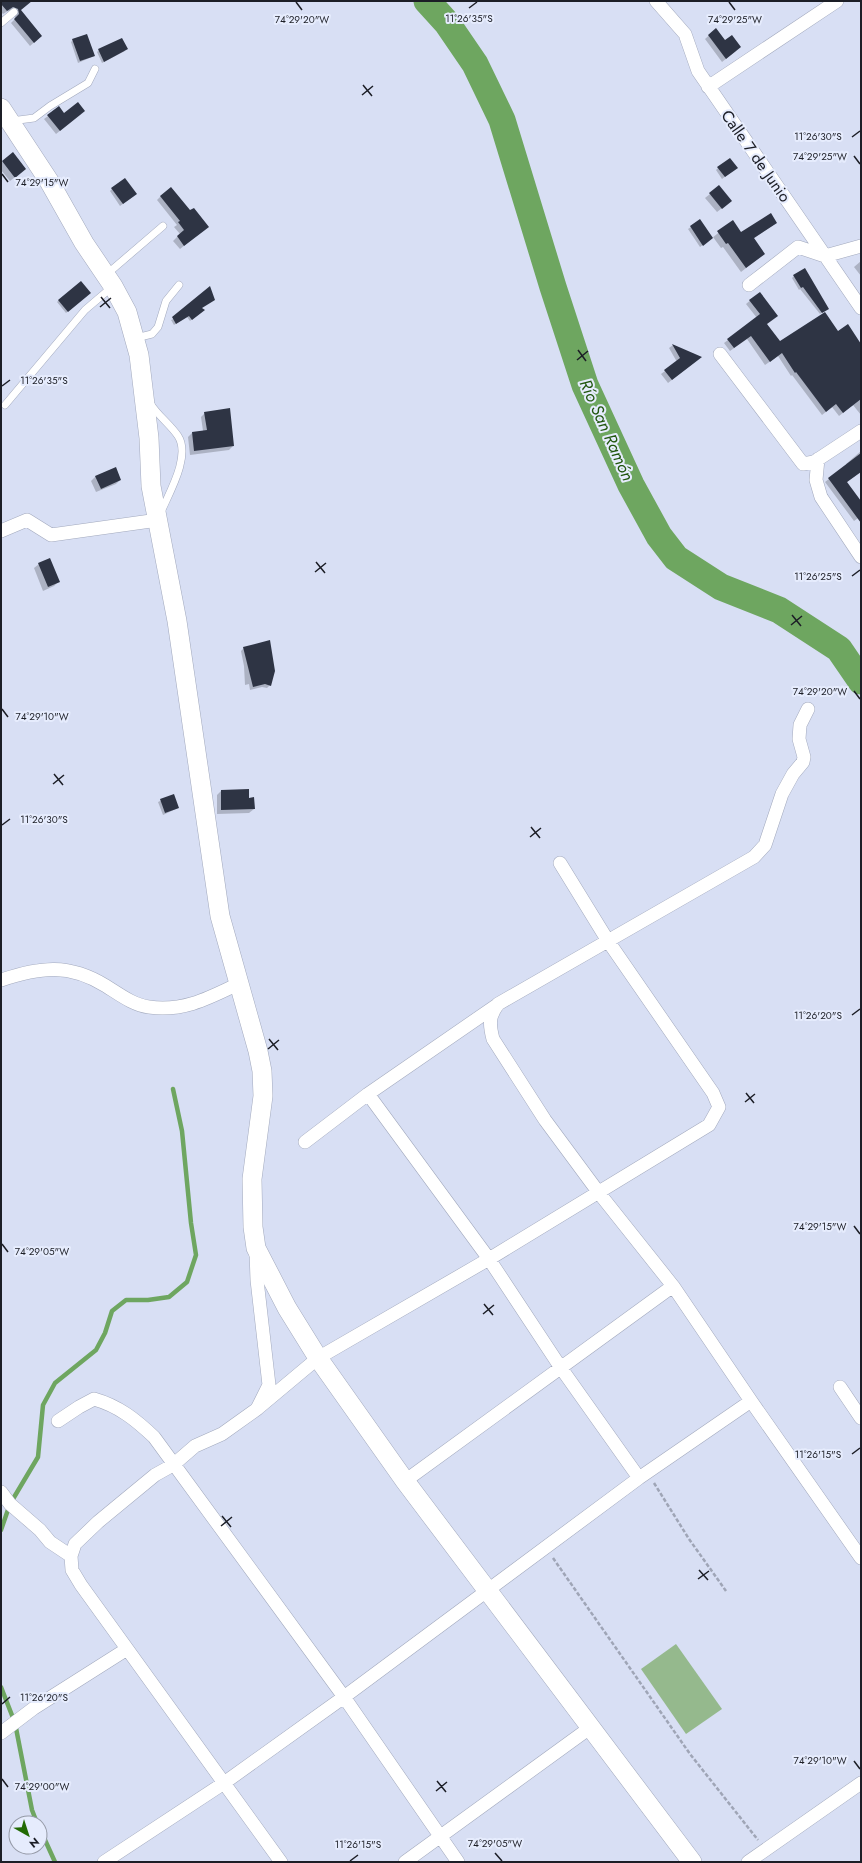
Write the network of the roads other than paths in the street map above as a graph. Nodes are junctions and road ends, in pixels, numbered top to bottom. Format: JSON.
{"nodes":[{"id":1,"x":656,"y":1,"type":"edge"},
{"id":2,"x":836,"y":1,"type":"edge"},
{"id":3,"x":14,"y":12,"type":"dead end"},
{"id":4,"x":1,"y":23,"type":"edge"},
{"id":5,"x":95,"y":69,"type":"dead end"},
{"id":6,"x":708,"y":87,"type":"junction"},
{"id":7,"x":5,"y":115,"type":"edge"},
{"id":8,"x":163,"y":226,"type":"dead end"},
{"id":9,"x":861,"y":246,"type":"edge"},
{"id":10,"x":825,"y":256,"type":"junction"},
{"id":11,"x":110,"y":280,"type":"junction"},
{"id":12,"x":179,"y":285,"type":"dead end"},
{"id":13,"x":749,"y":285,"type":"dead end"},
{"id":14,"x":861,"y":308,"type":"edge"},
{"id":15,"x":134,"y":339,"type":"junction"},
{"id":16,"x":720,"y":354,"type":"dead end"},
{"id":17,"x":144,"y":393,"type":"junction"},
{"id":18,"x":5,"y":405,"type":"dead end"},
{"id":19,"x":861,"y":431,"type":"edge"},
{"id":20,"x":818,"y":459,"type":"junction"},
{"id":21,"x":158,"y":520,"type":"junction"},
{"id":22,"x":1,"y":531,"type":"edge"},
{"id":23,"x":861,"y":557,"type":"edge"},
{"id":24,"x":808,"y":709,"type":"dead end"},
{"id":25,"x":560,"y":863,"type":"dead end"},
{"id":26,"x":608,"y":941,"type":"junction"},
{"id":27,"x":1,"y":980,"type":"edge"},
{"id":28,"x":238,"y":984,"type":"junction"},
{"id":29,"x":498,"y":1004,"type":"junction"},
{"id":30,"x":368,"y":1094,"type":"junction"},
{"id":31,"x":305,"y":1142,"type":"dead end"},
{"id":32,"x":599,"y":1192,"type":"junction"},
{"id":33,"x":256,"y":1248,"type":"junction"},
{"id":34,"x":489,"y":1259,"type":"junction"},
{"id":35,"x":673,"y":1286,"type":"junction"},
{"id":36,"x":318,"y":1358,"type":"junction"},
{"id":37,"x":561,"y":1368,"type":"junction"},
{"id":38,"x":840,"y":1387,"type":"dead end"},
{"id":39,"x":751,"y":1401,"type":"junction"},
{"id":40,"x":257,"y":1409,"type":"junction"},
{"id":41,"x":861,"y":1418,"type":"edge"},
{"id":42,"x":58,"y":1421,"type":"dead end"},
{"id":43,"x":173,"y":1465,"type":"junction"},
{"id":44,"x":644,"y":1475,"type":"junction"},
{"id":45,"x":405,"y":1481,"type":"junction"},
{"id":46,"x":1,"y":1492,"type":"edge"},
{"id":47,"x":71,"y":1556,"type":"junction"},
{"id":48,"x":861,"y":1558,"type":"edge"},
{"id":49,"x":487,"y":1591,"type":"junction"},
{"id":50,"x":127,"y":1649,"type":"junction"},
{"id":51,"x":344,"y":1698,"type":"junction"},
{"id":52,"x":591,"y":1726,"type":"junction"},
{"id":53,"x":1,"y":1733,"type":"edge"},
{"id":54,"x":224,"y":1783,"type":"junction"},
{"id":55,"x":861,"y":1783,"type":"edge"},
{"id":56,"x":440,"y":1837,"type":"junction"},
{"id":57,"x":104,"y":1862,"type":"edge"},
{"id":58,"x":281,"y":1862,"type":"edge"},
{"id":59,"x":405,"y":1862,"type":"edge"},
{"id":60,"x":458,"y":1862,"type":"edge"},
{"id":61,"x":692,"y":1862,"type":"edge"},
{"id":62,"x":748,"y":1862,"type":"edge"}],
"edges":[{"from":1,"to":6,"type":"street","name":"Calle 7 de Junio"},
{"from":2,"to":6,"type":"street"},
{"from":3,"to":4,"type":"lane"},
{"from":5,"to":7,"type":"lane"},
{"from":6,"to":10,"type":"street","name":"Calle 7 de Junio"},
{"from":7,"to":11,"type":"main road"},
{"from":8,"to":11,"type":"lane"},
{"from":9,"to":10,"type":"street"},
{"from":10,"to":13,"type":"street"},
{"from":10,"to":14,"type":"street","name":"Calle 7 de Junio"},
{"from":11,"to":15,"type":"main road"},
{"from":11,"to":18,"type":"lane"},
{"from":12,"to":15,"type":"lane"},
{"from":15,"to":17,"type":"main road"},
{"from":16,"to":20,"type":"street"},
{"from":17,"to":21,"type":"main road"},
{"from":17,"to":21,"type":"lane"},
{"from":19,"to":20,"type":"street"},
{"from":20,"to":23,"type":"street"},
{"from":21,"to":22,"type":"street"},
{"from":21,"to":28,"type":"main road"},
{"from":24,"to":26,"type":"street"},
{"from":25,"to":26,"type":"street"},
{"from":26,"to":29,"type":"street"},
{"from":26,"to":32,"type":"street"},
{"from":27,"to":28,"type":"street"},
{"from":28,"to":33,"type":"main road"},
{"from":29,"to":30,"type":"street"},
{"from":29,"to":32,"type":"street"},
{"from":30,"to":31,"type":"street"},
{"from":30,"to":34,"type":"street"},
{"from":32,"to":34,"type":"street"},
{"from":32,"to":35,"type":"street"},
{"from":33,"to":36,"type":"main road"},
{"from":33,"to":40,"type":"street"},
{"from":34,"to":36,"type":"street"},
{"from":34,"to":37,"type":"street"},
{"from":35,"to":37,"type":"street"},
{"from":35,"to":39,"type":"street"},
{"from":36,"to":40,"type":"street"},
{"from":36,"to":45,"type":"main road"},
{"from":37,"to":44,"type":"street"},
{"from":37,"to":45,"type":"street"},
{"from":38,"to":41,"type":"street"},
{"from":39,"to":44,"type":"street"},
{"from":39,"to":48,"type":"street"},
{"from":40,"to":43,"type":"street"},
{"from":42,"to":43,"type":"street"},
{"from":43,"to":47,"type":"street"},
{"from":43,"to":51,"type":"street"},
{"from":44,"to":49,"type":"street"},
{"from":45,"to":49,"type":"main road"},
{"from":46,"to":47,"type":"street"},
{"from":47,"to":50,"type":"street"},
{"from":49,"to":51,"type":"street"},
{"from":49,"to":52,"type":"main road"},
{"from":50,"to":53,"type":"street"},
{"from":50,"to":54,"type":"street"},
{"from":51,"to":54,"type":"street"},
{"from":51,"to":56,"type":"street"},
{"from":52,"to":56,"type":"street"},
{"from":52,"to":61,"type":"main road"},
{"from":54,"to":57,"type":"street"},
{"from":54,"to":58,"type":"street"},
{"from":55,"to":62,"type":"street"},
{"from":56,"to":59,"type":"street"},
{"from":56,"to":60,"type":"street"}]}
